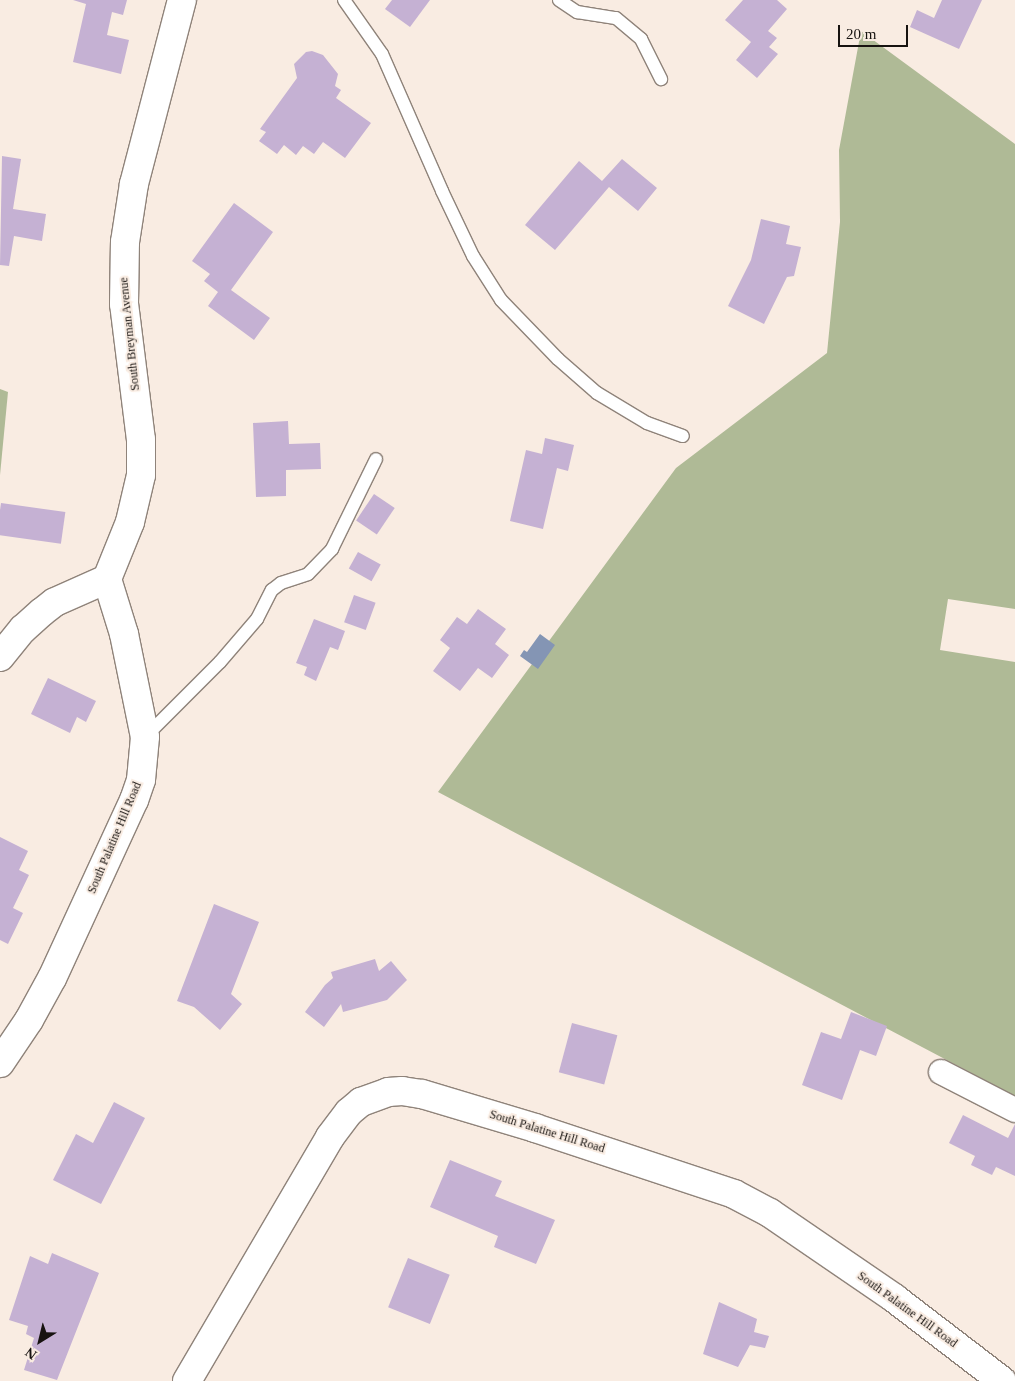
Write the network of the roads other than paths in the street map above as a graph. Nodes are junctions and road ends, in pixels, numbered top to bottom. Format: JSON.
{"nodes":[{"id":1,"x":182,"y":0,"type":"edge"},
{"id":2,"x":344,"y":0,"type":"edge"},
{"id":3,"x":559,"y":0,"type":"edge"},
{"id":4,"x":661,"y":80,"type":"dead end"},
{"id":5,"x":683,"y":436,"type":"dead end"},
{"id":6,"x":376,"y":459,"type":"dead end"},
{"id":7,"x":106,"y":579,"type":"junction"},
{"id":8,"x":0,"y":657,"type":"edge"},
{"id":9,"x":145,"y":736,"type":"junction"},
{"id":10,"x":0,"y":1063,"type":"edge"},
{"id":11,"x":941,"y":1072,"type":"dead end"},
{"id":12,"x":1015,"y":1110,"type":"edge"},
{"id":13,"x":187,"y":1381,"type":"edge"},
{"id":14,"x":1002,"y":1381,"type":"edge"}],
"edges":[{"from":1,"to":7,"type":"street","name":"South Breyman Avenue"},
{"from":2,"to":5,"type":"lane"},
{"from":3,"to":4,"type":"lane"},
{"from":6,"to":9,"type":"lane"},
{"from":7,"to":8,"type":"street"},
{"from":7,"to":9,"type":"street","name":"South Palatine Hill Road"},
{"from":9,"to":10,"type":"street","name":"South Palatine Hill Road"},
{"from":11,"to":12,"type":"street"},
{"from":13,"to":14,"type":"street","name":"South Palatine Hill Road"}]}
